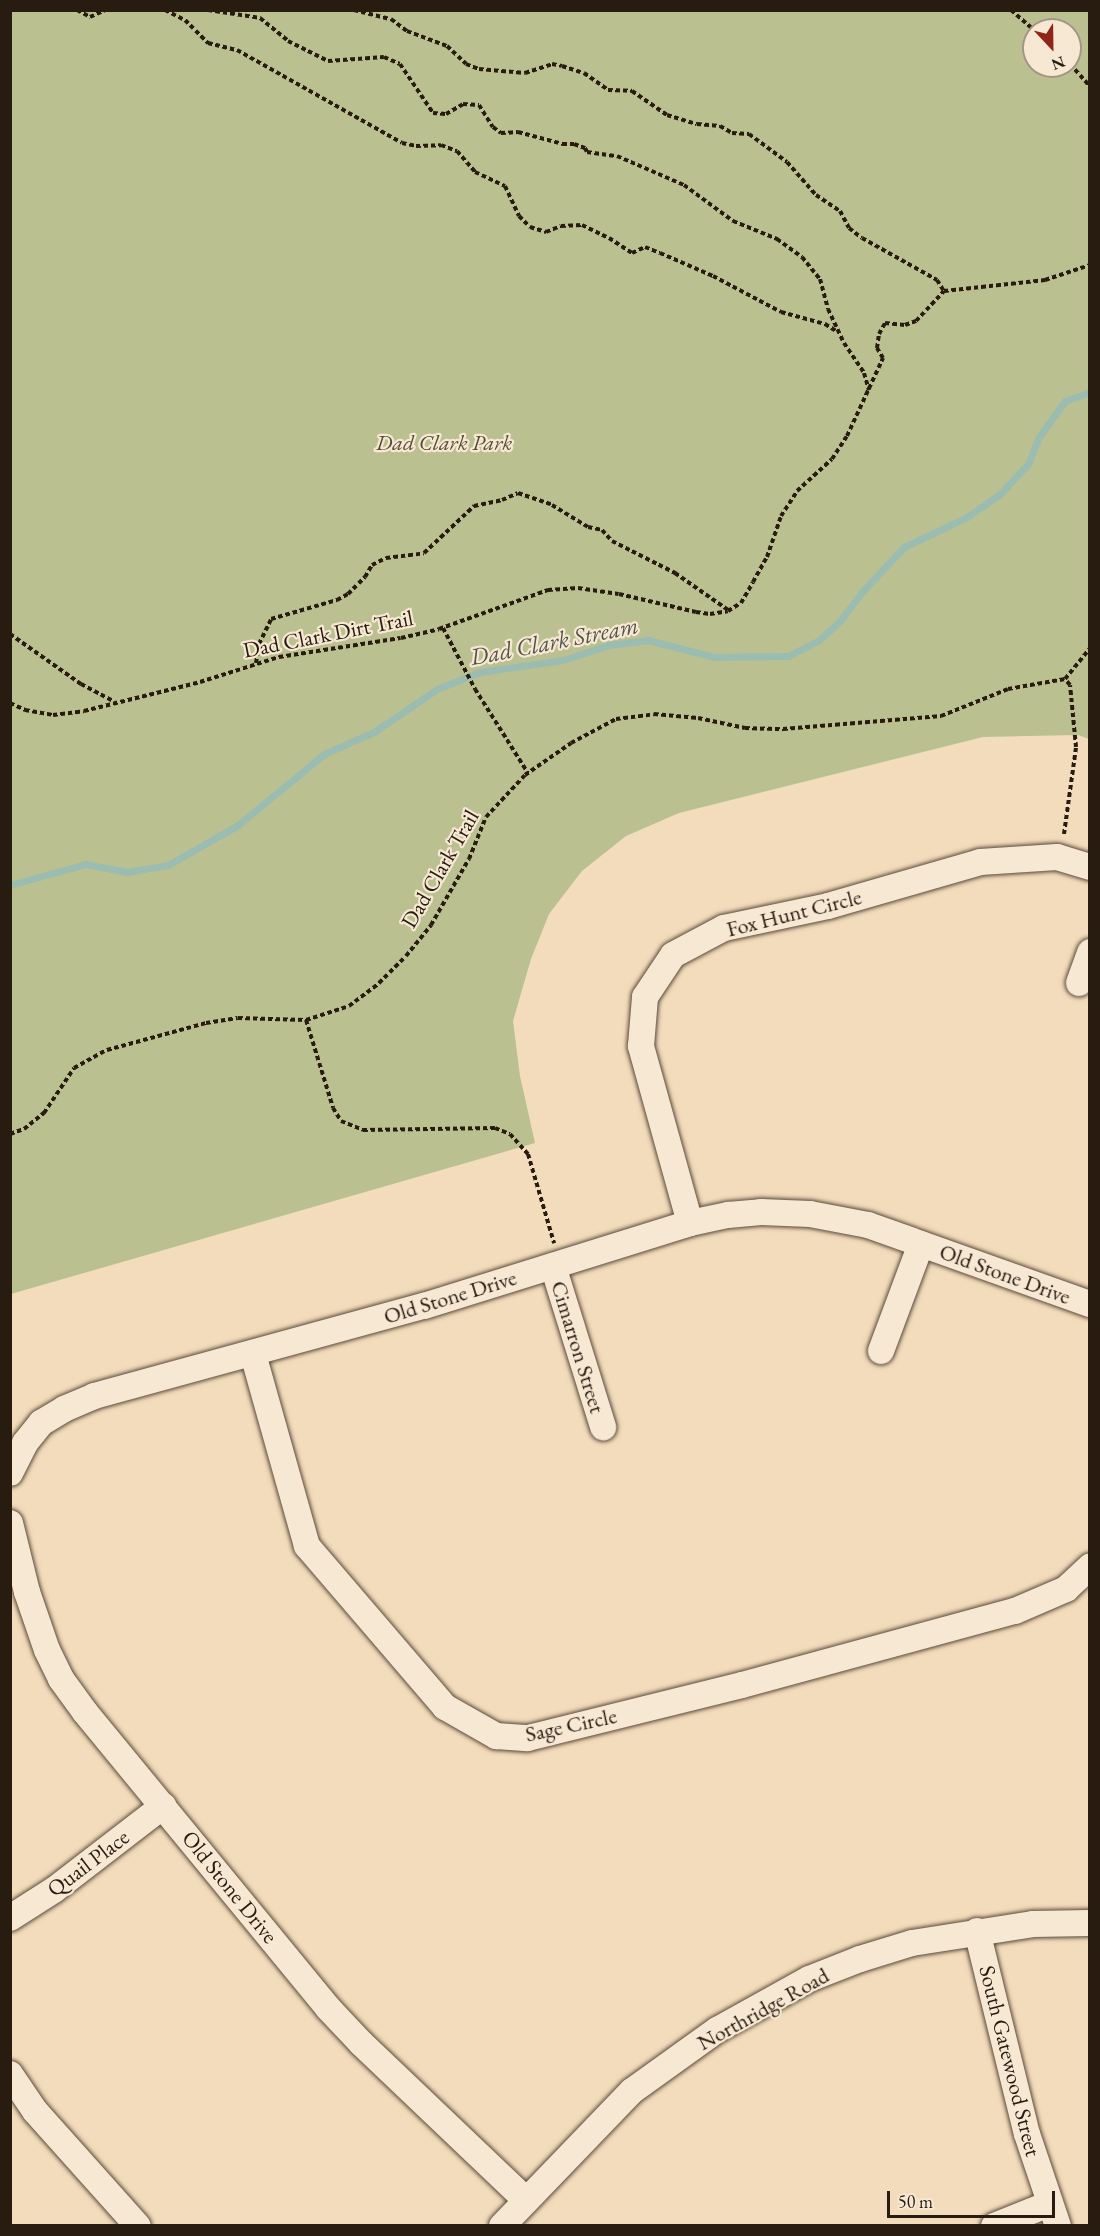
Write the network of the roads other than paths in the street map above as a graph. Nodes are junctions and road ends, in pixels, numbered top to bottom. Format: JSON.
{"nodes":[{"id":1,"x":1089,"y":867,"type":"edge"},
{"id":2,"x":1089,"y":952,"type":"edge"},
{"id":3,"x":1079,"y":983,"type":"dead end"},
{"id":4,"x":690,"y":1223,"type":"junction"},
{"id":5,"x":921,"y":1244,"type":"junction"},
{"id":6,"x":558,"y":1264,"type":"junction"},
{"id":7,"x":1089,"y":1304,"type":"edge"},
{"id":8,"x":881,"y":1351,"type":"dead end"},
{"id":9,"x":254,"y":1353,"type":"junction"},
{"id":10,"x":603,"y":1427,"type":"dead end"},
{"id":11,"x":10,"y":1473,"type":"edge"},
{"id":12,"x":10,"y":1523,"type":"edge"},
{"id":13,"x":1089,"y":1567,"type":"edge"},
{"id":14,"x":19,"y":1595,"type":"edge"},
{"id":15,"x":163,"y":1806,"type":"junction"},
{"id":16,"x":10,"y":1918,"type":"edge"},
{"id":17,"x":1089,"y":1923,"type":"edge"},
{"id":18,"x":976,"y":1931,"type":"junction"},
{"id":19,"x":10,"y":2074,"type":"edge"},
{"id":20,"x":526,"y":2200,"type":"junction"},
{"id":21,"x":1053,"y":2215,"type":"edge"},
{"id":22,"x":138,"y":2226,"type":"edge"},
{"id":23,"x":502,"y":2226,"type":"edge"},
{"id":24,"x":994,"y":2226,"type":"edge"}],
"edges":[{"from":1,"to":4,"type":"street","name":"Fox Hunt Circle"},
{"from":2,"to":3,"type":"street"},
{"from":4,"to":5,"type":"street","name":"Old Stone Drive"},
{"from":4,"to":6,"type":"street","name":"Old Stone Drive"},
{"from":5,"to":7,"type":"street","name":"Old Stone Drive"},
{"from":5,"to":8,"type":"street","name":"Old Stone Drive"},
{"from":6,"to":9,"type":"street","name":"Old Stone Drive"},
{"from":6,"to":10,"type":"street","name":"Cimarron Street"},
{"from":9,"to":11,"type":"street","name":"Old Stone Drive"},
{"from":9,"to":13,"type":"street","name":"Sage Circle"},
{"from":12,"to":14,"type":"street","name":"Old Stone Drive"},
{"from":14,"to":15,"type":"street","name":"Old Stone Drive"},
{"from":15,"to":16,"type":"street","name":"Quail Place"},
{"from":15,"to":20,"type":"street","name":"Old Stone Drive"},
{"from":17,"to":18,"type":"street","name":"Northridge Road"},
{"from":18,"to":20,"type":"street","name":"Northridge Road"},
{"from":18,"to":21,"type":"street","name":"South Gatewood Street"},
{"from":19,"to":22,"type":"street"},
{"from":20,"to":23,"type":"street","name":"Northridge Road"},
{"from":21,"to":24,"type":"street"}]}
